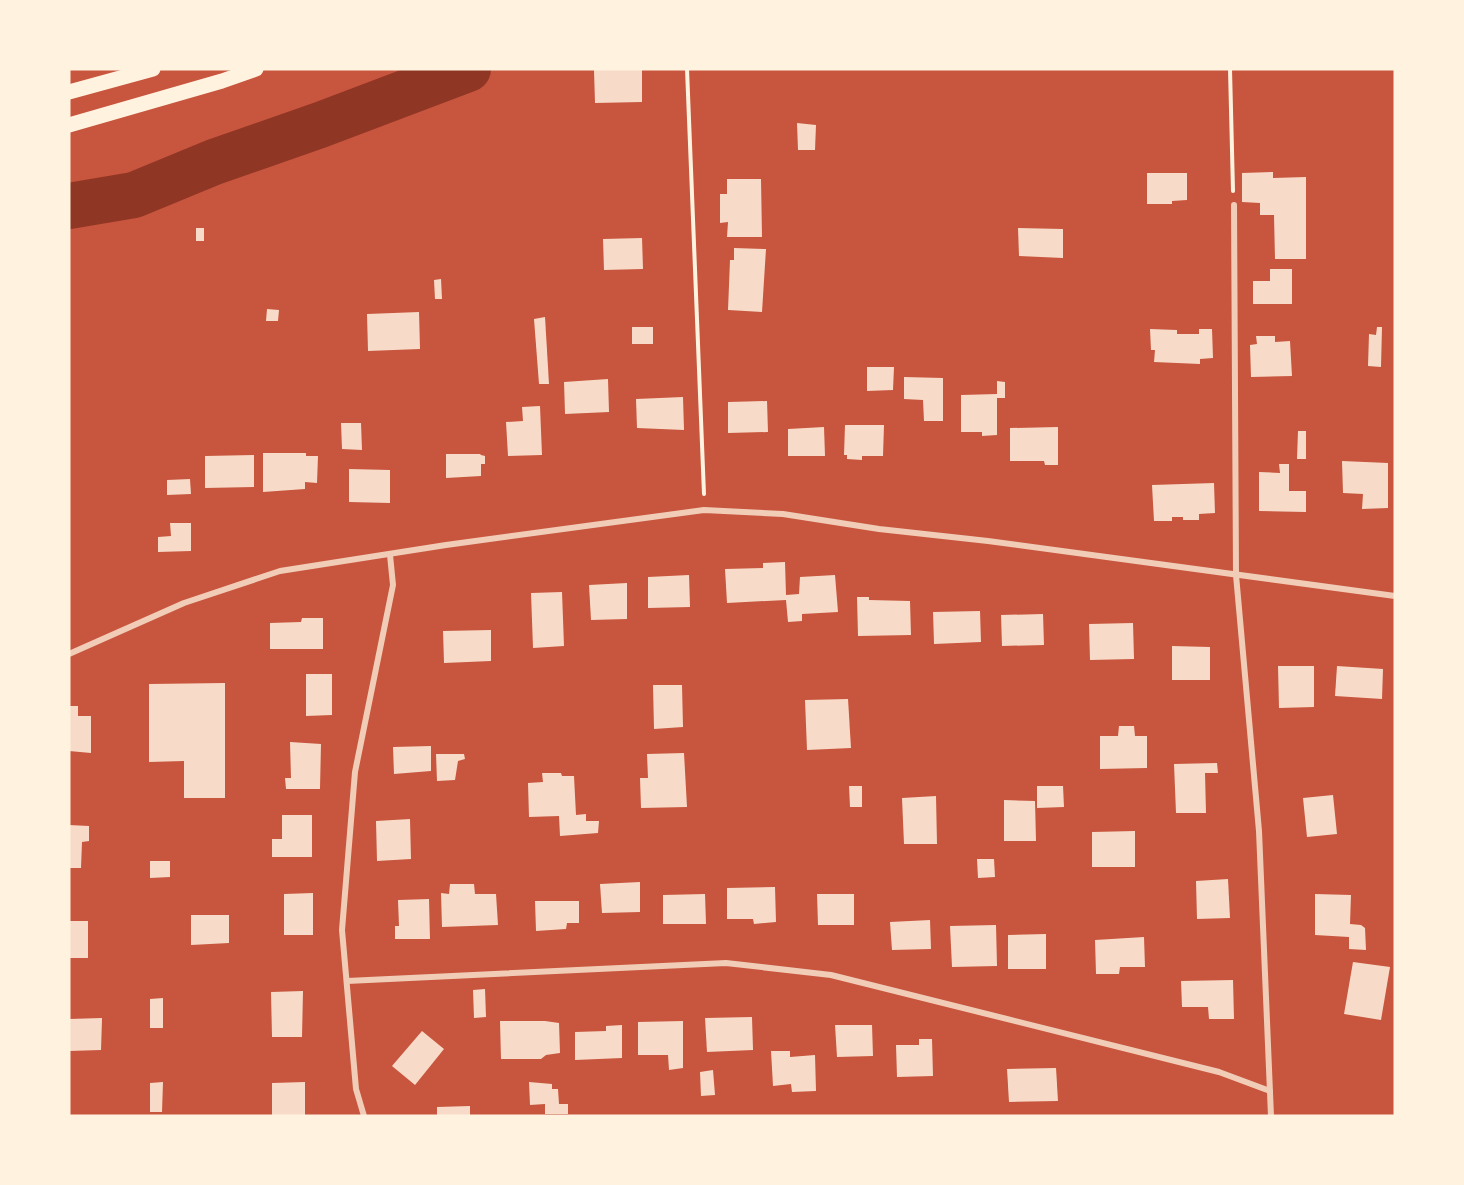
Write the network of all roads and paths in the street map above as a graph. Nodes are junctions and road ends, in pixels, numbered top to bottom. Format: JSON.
{"nodes":[{"id":1,"x":153,"y":69,"type":"edge"},
{"id":2,"x":256,"y":69,"type":"edge"},
{"id":3,"x":687,"y":69,"type":"edge"},
{"id":4,"x":1230,"y":69,"type":"edge"},
{"id":5,"x":69,"y":92,"type":"edge"},
{"id":6,"x":69,"y":125,"type":"edge"},
{"id":7,"x":1234,"y":205,"type":"joint"},
{"id":8,"x":704,"y":510,"type":"junction"},
{"id":9,"x":390,"y":555,"type":"junction"},
{"id":10,"x":1236,"y":574,"type":"junction"},
{"id":11,"x":1395,"y":596,"type":"edge"},
{"id":12,"x":69,"y":654,"type":"edge"},
{"id":13,"x":347,"y":981,"type":"junction"},
{"id":14,"x":1270,"y":1091,"type":"junction"},
{"id":15,"x":364,"y":1116,"type":"edge"},
{"id":16,"x":1270,"y":1116,"type":"edge"}],
"edges":[{"from":1,"to":5,"type":"main road"},
{"from":2,"to":6,"type":"main road"},
{"from":3,"to":8,"type":"path"},
{"from":4,"to":7,"type":"path"},
{"from":7,"to":10,"type":"street"},
{"from":8,"to":9,"type":"street"},
{"from":8,"to":10,"type":"street"},
{"from":9,"to":12,"type":"street"},
{"from":9,"to":13,"type":"street"},
{"from":10,"to":11,"type":"street"},
{"from":10,"to":14,"type":"street"},
{"from":13,"to":14,"type":"street"},
{"from":13,"to":15,"type":"street"},
{"from":14,"to":16,"type":"street"}]}
